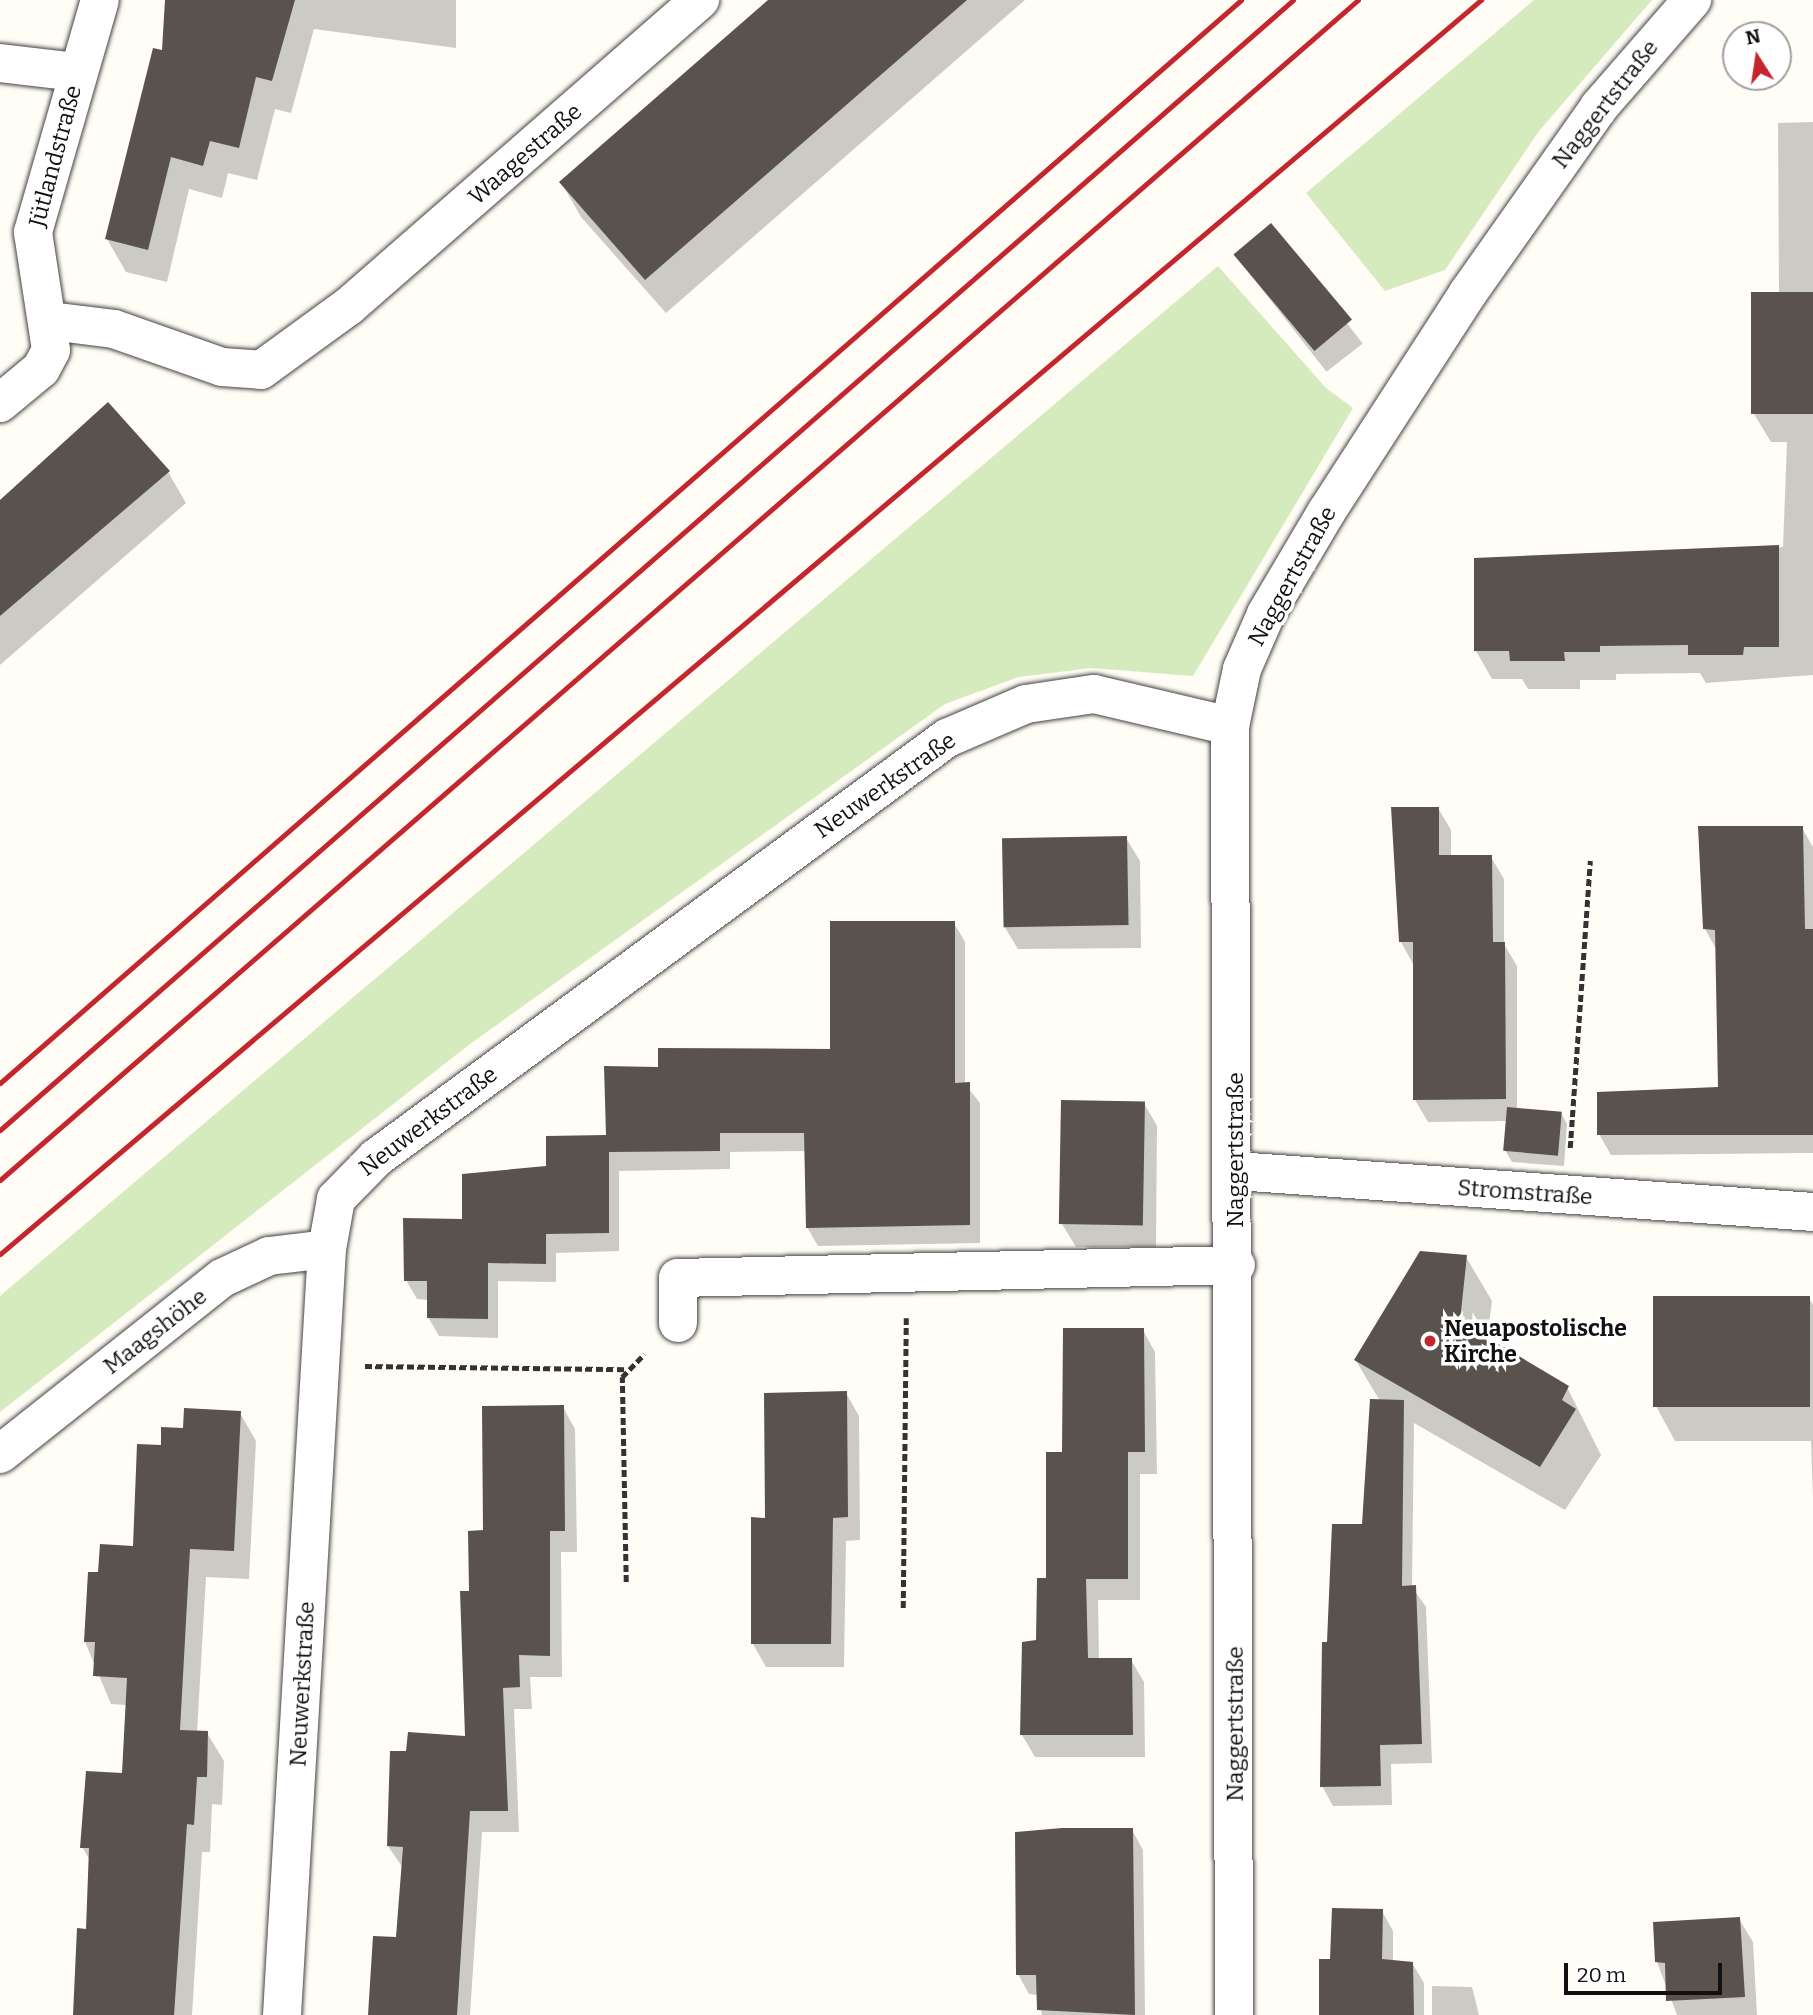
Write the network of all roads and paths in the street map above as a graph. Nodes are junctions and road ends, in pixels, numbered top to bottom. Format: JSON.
{"nodes":[{"id":1,"x":100,"y":0,"type":"edge"},
{"id":2,"x":700,"y":0,"type":"edge"},
{"id":3,"x":1692,"y":0,"type":"edge"},
{"id":4,"x":0,"y":63,"type":"edge"},
{"id":5,"x":77,"y":72,"type":"junction"},
{"id":6,"x":50,"y":321,"type":"junction"},
{"id":7,"x":0,"y":403,"type":"edge"},
{"id":8,"x":1230,"y":726,"type":"junction"},
{"id":9,"x":1590,"y":861,"type":"dead end"},
{"id":10,"x":1236,"y":1171,"type":"junction"},
{"id":11,"x":1566,"y":1195,"type":"junction"},
{"id":12,"x":1813,"y":1212,"type":"edge"},
{"id":13,"x":327,"y":1249,"type":"junction"},
{"id":14,"x":1236,"y":1265,"type":"junction"},
{"id":15,"x":906,"y":1272,"type":"junction"},
{"id":16,"x":678,"y":1323,"type":"dead end"},
{"id":17,"x":402,"y":1366,"type":"dead end"},
{"id":18,"x":0,"y":1454,"type":"edge"},
{"id":19,"x":626,"y":1583,"type":"dead end"},
{"id":20,"x":904,"y":1608,"type":"dead end"},
{"id":21,"x":282,"y":2015,"type":"edge"},
{"id":22,"x":1234,"y":2015,"type":"edge"}],
"edges":[{"from":1,"to":5,"type":"street","name":"Jütlandstraße"},
{"from":2,"to":6,"type":"street","name":"Waagestraße"},
{"from":3,"to":8,"type":"street","name":"Naggertstraße"},
{"from":4,"to":5,"type":"street","name":"Jütlandstraße"},
{"from":5,"to":6,"type":"street","name":"Jütlandstraße"},
{"from":6,"to":7,"type":"street"},
{"from":8,"to":10,"type":"street","name":"Naggertstraße"},
{"from":8,"to":13,"type":"street","name":"Neuwerkstraße"},
{"from":9,"to":11,"type":"path"},
{"from":10,"to":11,"type":"street","name":"Stromstraße"},
{"from":10,"to":14,"type":"street","name":"Naggertstraße"},
{"from":11,"to":12,"type":"street","name":"Stromstraße"},
{"from":13,"to":18,"type":"street","name":"Maagshöhe"},
{"from":13,"to":21,"type":"street","name":"Neuwerkstraße"},
{"from":14,"to":15,"type":"street"},
{"from":14,"to":22,"type":"street","name":"Naggertstraße"},
{"from":15,"to":16,"type":"street"},
{"from":15,"to":20,"type":"path"},
{"from":17,"to":19,"type":"path"}]}
